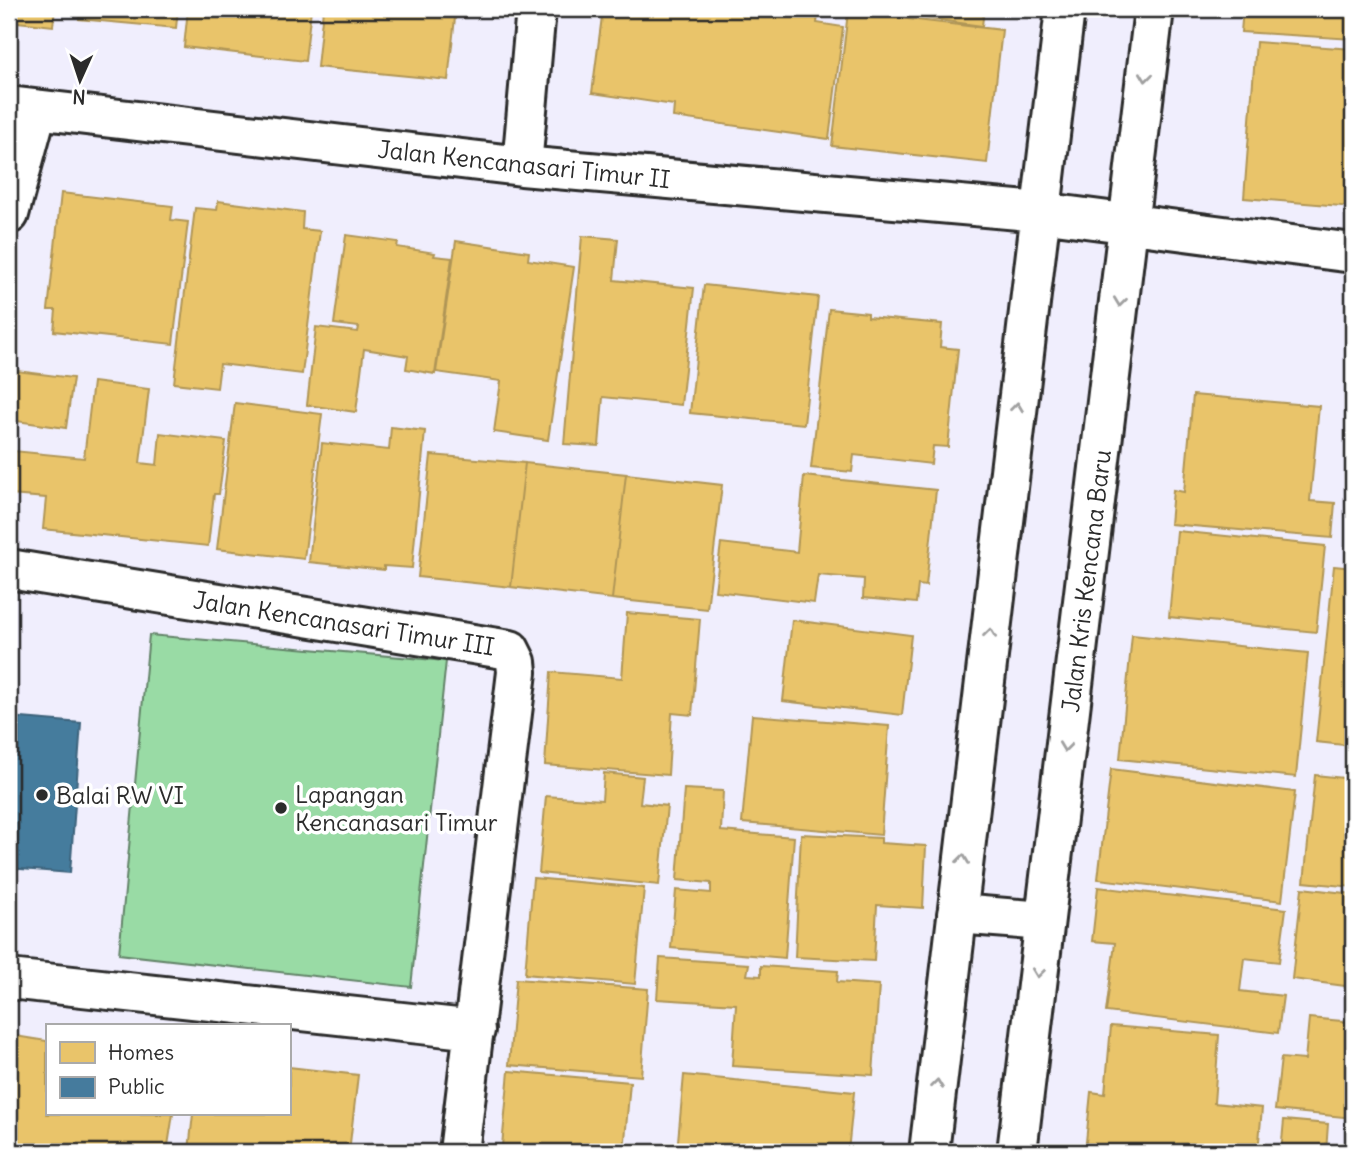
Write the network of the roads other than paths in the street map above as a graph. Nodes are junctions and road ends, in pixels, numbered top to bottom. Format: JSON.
{"nodes":[{"id":1,"x":536,"y":9,"type":"edge"},
{"id":2,"x":1065,"y":9,"type":"edge"},
{"id":3,"x":1154,"y":9,"type":"edge"},
{"id":4,"x":23,"y":108,"type":"edge"},
{"id":5,"x":522,"y":166,"type":"junction"},
{"id":6,"x":1040,"y":212,"type":"junction"},
{"id":7,"x":9,"y":214,"type":"edge"},
{"id":8,"x":1129,"y":223,"type":"junction"},
{"id":9,"x":1353,"y":253,"type":"edge"},
{"id":10,"x":9,"y":569,"type":"edge"},
{"id":11,"x":957,"y":914,"type":"junction"},
{"id":12,"x":1044,"y":921,"type":"junction"},
{"id":13,"x":9,"y":979,"type":"edge"},
{"id":14,"x":475,"y":1030,"type":"junction"},
{"id":15,"x":459,"y":1152,"type":"edge"},
{"id":16,"x":929,"y":1152,"type":"edge"},
{"id":17,"x":1017,"y":1152,"type":"edge"}],
"edges":[{"from":1,"to":5,"type":"street"},
{"from":2,"to":6,"type":"street"},
{"from":3,"to":8,"type":"street","name":"Jalan Kris Kencana Baru","one_way":true},
{"from":4,"to":5,"type":"street","name":"Jalan Kencanasari Timur II"},
{"from":4,"to":7,"type":"street"},
{"from":5,"to":6,"type":"street","name":"Jalan Kencanasari Timur II"},
{"from":6,"to":8,"type":"street","name":"Jalan Kencanasari Timur II"},
{"from":11,"to":6,"type":"street","one_way":true},
{"from":8,"to":9,"type":"street","name":"Jalan Kencanasari Timur II"},
{"from":8,"to":12,"type":"street","name":"Jalan Kris Kencana Baru","one_way":true},
{"from":10,"to":14,"type":"street","name":"Jalan Kencanasari Timur III"},
{"from":11,"to":12,"type":"street"},
{"from":16,"to":11,"type":"street","one_way":true},
{"from":12,"to":17,"type":"street","name":"Jalan Kris Kencana Baru","one_way":true},
{"from":13,"to":14,"type":"street"},
{"from":14,"to":15,"type":"street","name":"Jalan Kencanasari Timur III"}]}
